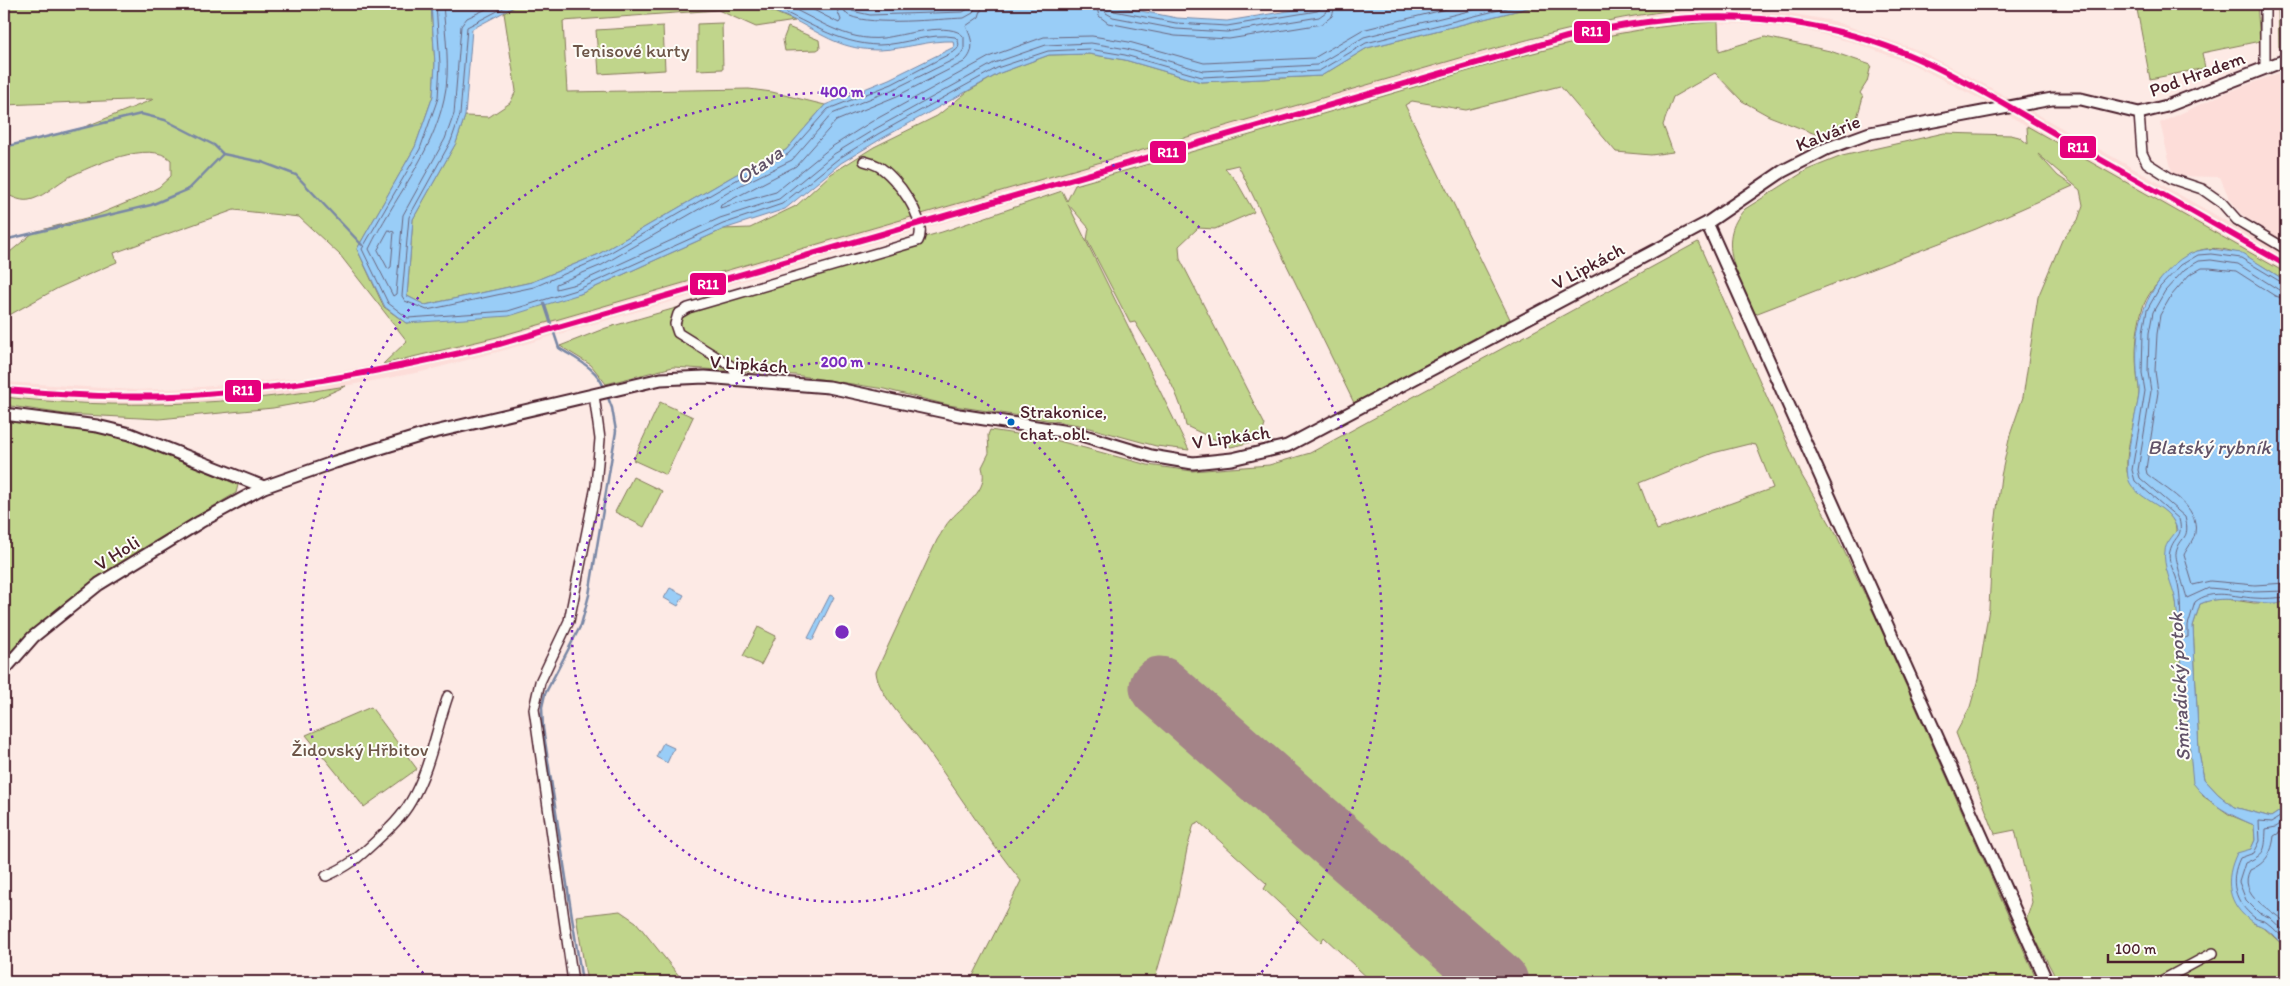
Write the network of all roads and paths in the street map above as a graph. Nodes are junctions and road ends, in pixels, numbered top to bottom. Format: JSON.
{"nodes":[{"id":1,"x":2265,"y":4,"type":"edge"},
{"id":2,"x":2286,"y":60,"type":"edge"},
{"id":3,"x":2265,"y":68,"type":"junction"},
{"id":4,"x":1978,"y":113,"type":"joint"},
{"id":5,"x":2139,"y":113,"type":"junction"},
{"id":6,"x":864,"y":161,"type":"dead end"},
{"id":7,"x":1707,"y":223,"type":"junction"},
{"id":8,"x":2286,"y":249,"type":"edge"},
{"id":9,"x":740,"y":380,"type":"junction"},
{"id":10,"x":594,"y":395,"type":"junction"},
{"id":11,"x":4,"y":414,"type":"edge"},
{"id":12,"x":264,"y":487,"type":"junction"},
{"id":13,"x":4,"y":670,"type":"edge"},
{"id":14,"x":448,"y":696,"type":"dead end"},
{"id":15,"x":326,"y":876,"type":"dead end"},
{"id":16,"x":2213,"y":953,"type":"dead end"},
{"id":17,"x":573,"y":982,"type":"edge"},
{"id":18,"x":2047,"y":982,"type":"edge"},
{"id":19,"x":2160,"y":982,"type":"edge"}],
"edges":[{"from":1,"to":3,"type":"street","name":"Pod Hradem"},
{"from":2,"to":3,"type":"street","name":"Pod Hradem"},
{"from":3,"to":5,"type":"street","name":"Pod Hradem"},
{"from":4,"to":5,"type":"street","name":"Pod Hradem"},
{"from":4,"to":7,"type":"street","name":"Kalvárie"},
{"from":5,"to":8,"type":"street"},
{"from":6,"to":9,"type":"street"},
{"from":7,"to":9,"type":"street","name":"V Lipkách"},
{"from":7,"to":18,"type":"street"},
{"from":9,"to":10,"type":"street","name":"V Lipkách"},
{"from":10,"to":12,"type":"street","name":"V Lipkách"},
{"from":10,"to":17,"type":"street"},
{"from":11,"to":12,"type":"street"},
{"from":12,"to":13,"type":"street","name":"V Holi"},
{"from":14,"to":15,"type":"street"},
{"from":16,"to":19,"type":"street"}]}
